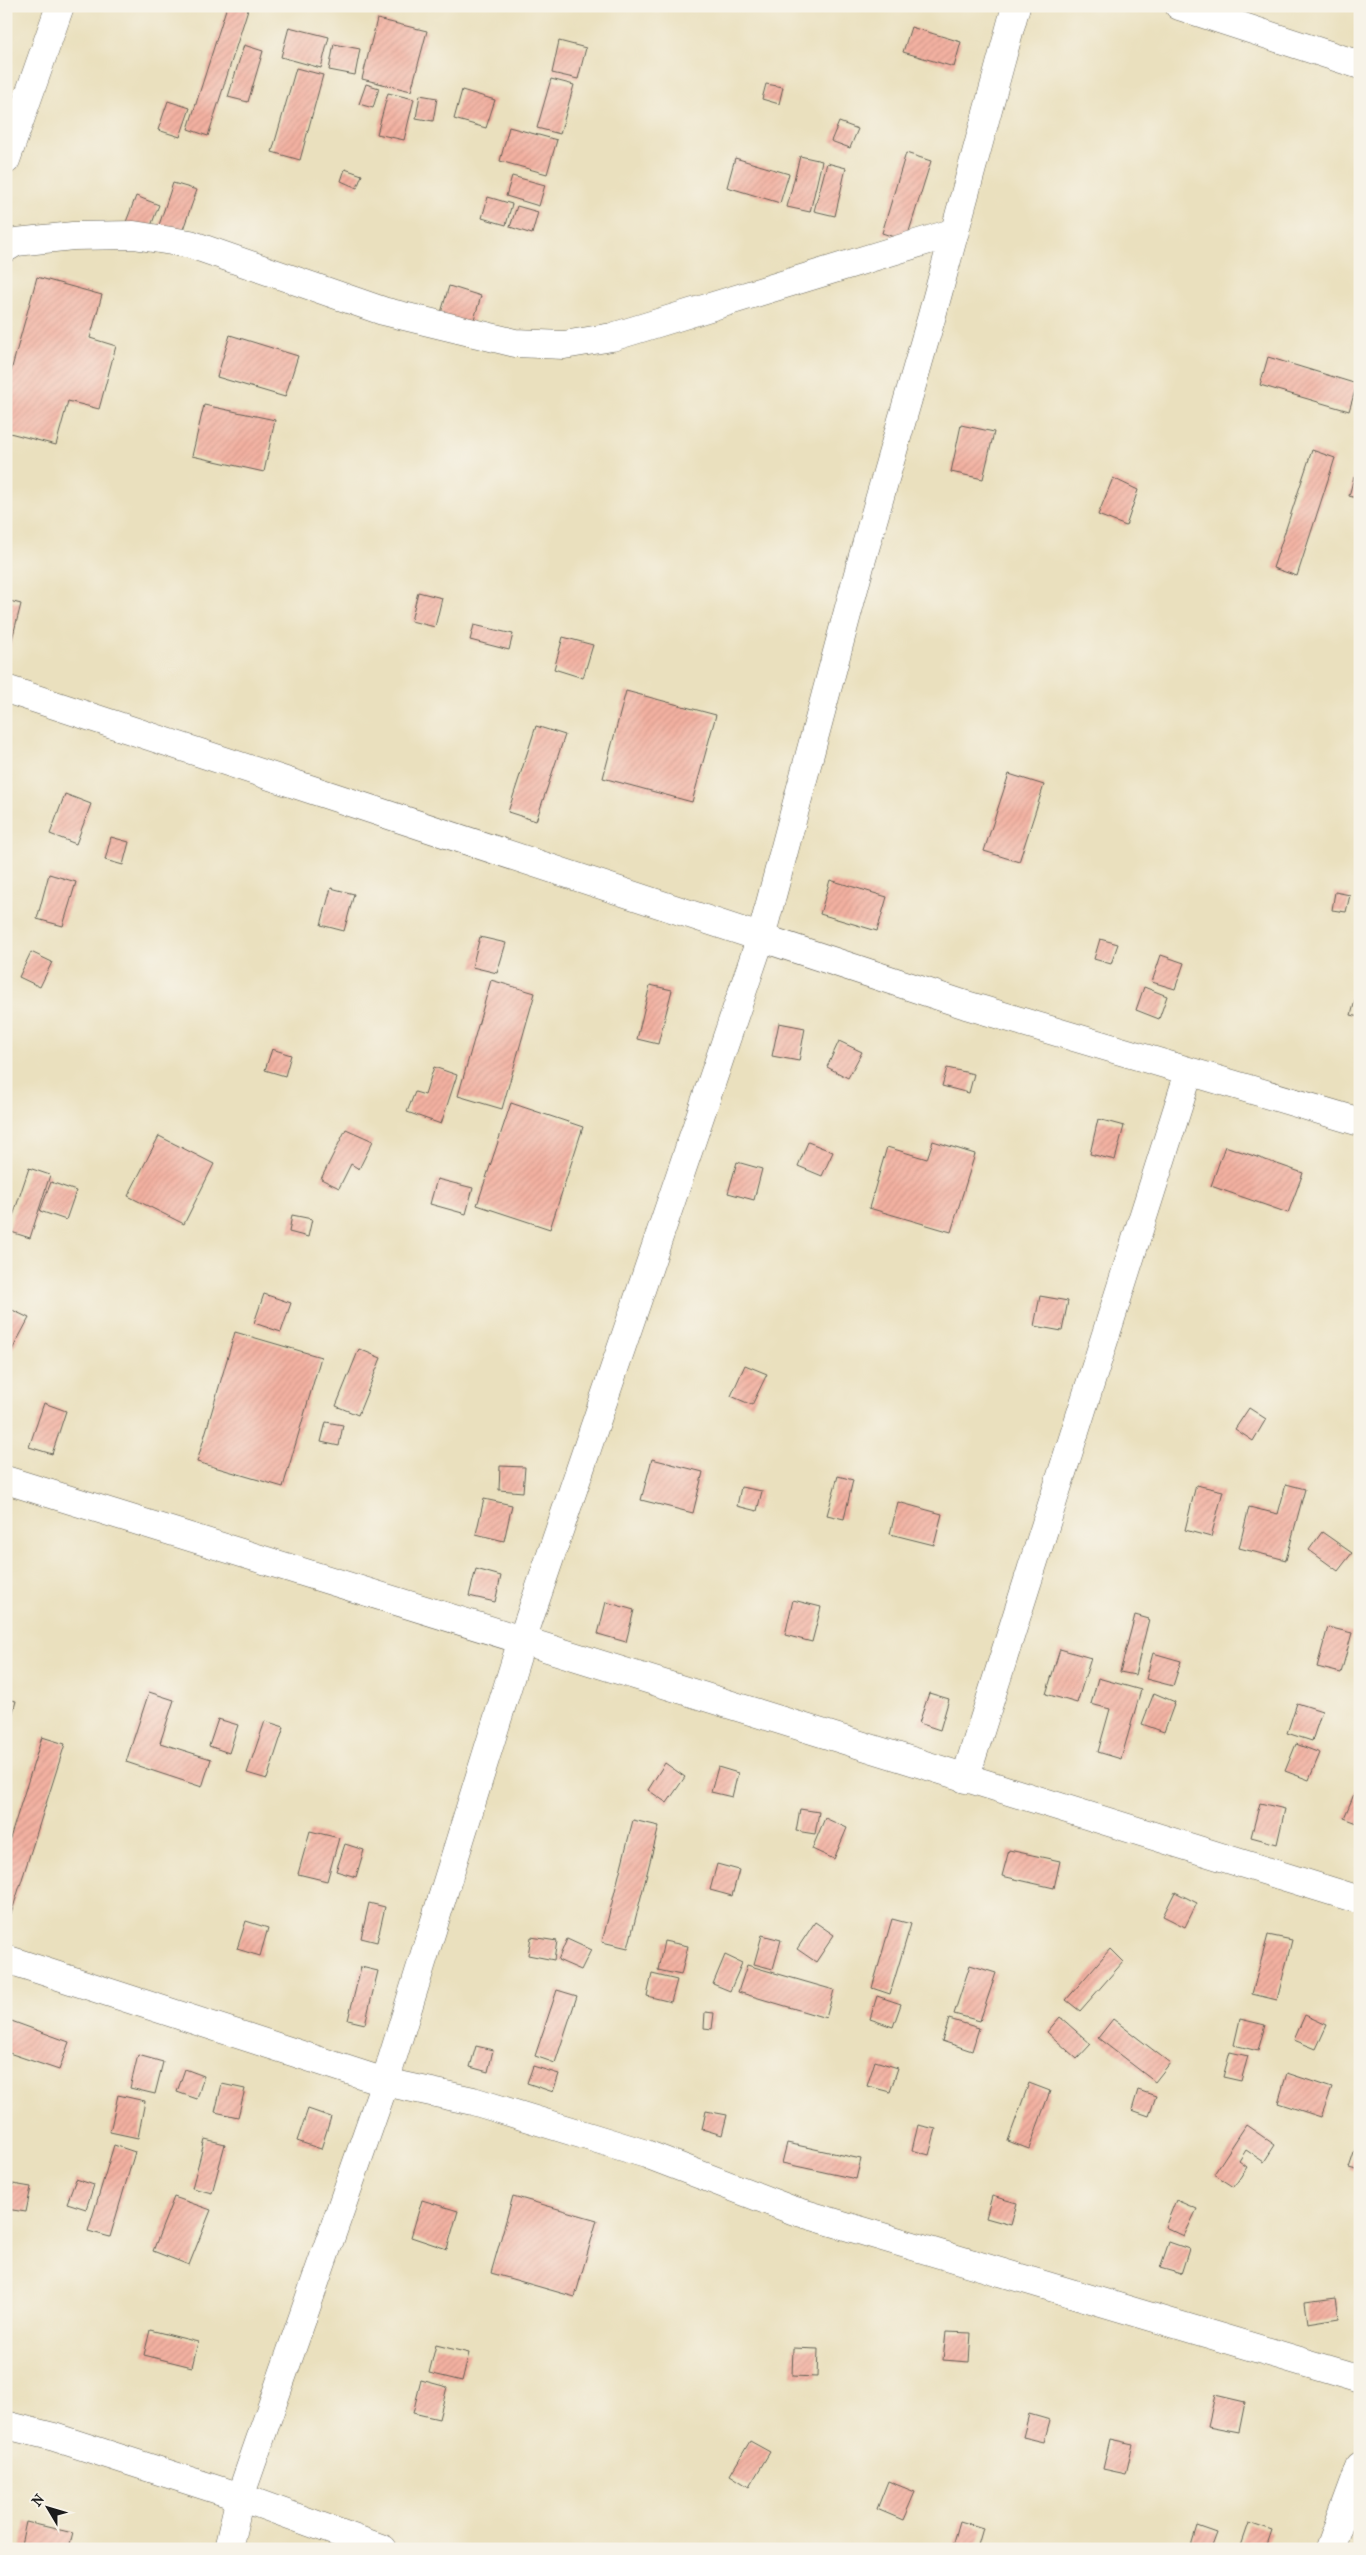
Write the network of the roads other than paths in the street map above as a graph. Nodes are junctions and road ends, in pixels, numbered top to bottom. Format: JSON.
{"nodes":[{"id":1,"x":60,"y":6,"type":"edge"},
{"id":2,"x":1016,"y":6,"type":"edge"},
{"id":3,"x":1179,"y":6,"type":"edge"},
{"id":4,"x":1360,"y":65,"type":"edge"},
{"id":5,"x":6,"y":160,"type":"edge"},
{"id":6,"x":955,"y":232,"type":"junction"},
{"id":7,"x":6,"y":248,"type":"edge"},
{"id":8,"x":6,"y":689,"type":"edge"},
{"id":9,"x":762,"y":937,"type":"junction"},
{"id":10,"x":1189,"y":1072,"type":"junction"},
{"id":11,"x":1360,"y":1122,"type":"edge"},
{"id":12,"x":6,"y":1480,"type":"edge"},
{"id":13,"x":522,"y":1640,"type":"junction"},
{"id":14,"x":965,"y":1779,"type":"junction"},
{"id":15,"x":1360,"y":1900,"type":"edge"},
{"id":16,"x":6,"y":1959,"type":"edge"},
{"id":17,"x":385,"y":2082,"type":"junction"},
{"id":18,"x":1360,"y":2379,"type":"edge"},
{"id":19,"x":6,"y":2425,"type":"edge"},
{"id":20,"x":1360,"y":2467,"type":"edge"},
{"id":21,"x":240,"y":2497,"type":"junction"},
{"id":22,"x":228,"y":2549,"type":"edge"},
{"id":23,"x":383,"y":2549,"type":"edge"},
{"id":24,"x":1330,"y":2549,"type":"edge"}],
"edges":[{"from":1,"to":5,"type":"street"},
{"from":2,"to":6,"type":"street"},
{"from":3,"to":4,"type":"street"},
{"from":6,"to":7,"type":"street"},
{"from":6,"to":9,"type":"street"},
{"from":8,"to":9,"type":"street"},
{"from":9,"to":10,"type":"street"},
{"from":9,"to":13,"type":"street"},
{"from":10,"to":11,"type":"street"},
{"from":10,"to":14,"type":"street"},
{"from":12,"to":13,"type":"street"},
{"from":13,"to":14,"type":"street"},
{"from":13,"to":17,"type":"street"},
{"from":14,"to":15,"type":"street"},
{"from":16,"to":17,"type":"street"},
{"from":17,"to":18,"type":"street"},
{"from":17,"to":21,"type":"street"},
{"from":19,"to":21,"type":"street"},
{"from":20,"to":24,"type":"street"},
{"from":21,"to":22,"type":"street"},
{"from":21,"to":23,"type":"street"}]}
